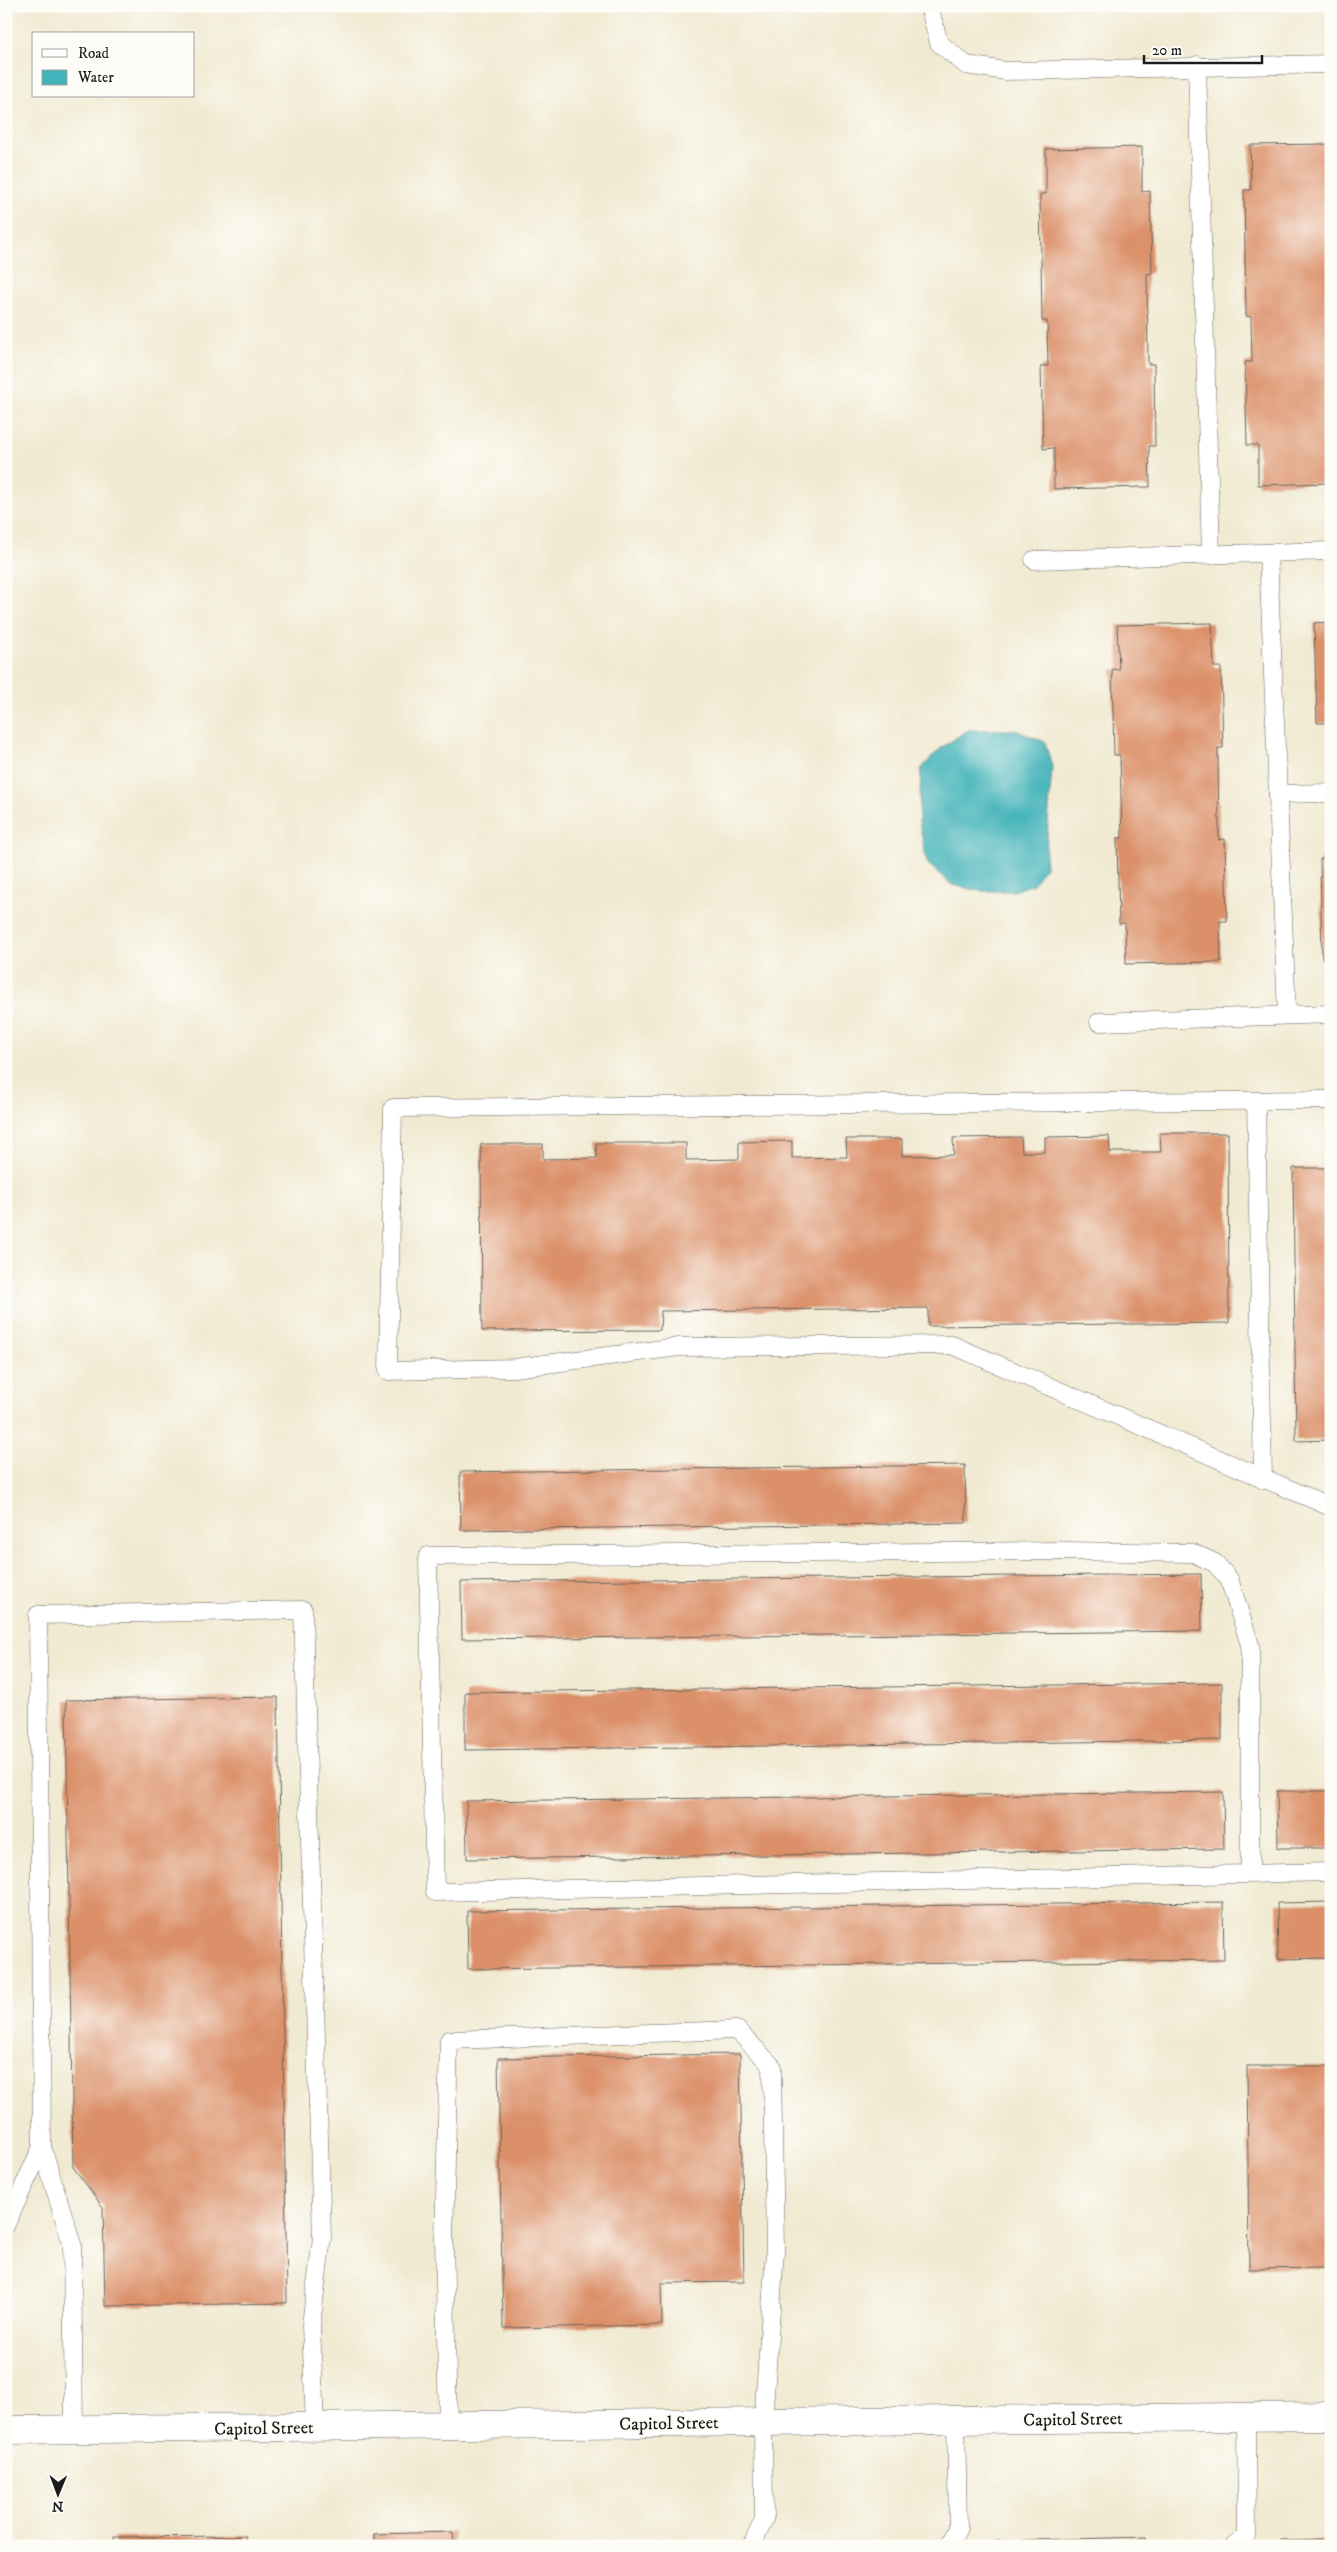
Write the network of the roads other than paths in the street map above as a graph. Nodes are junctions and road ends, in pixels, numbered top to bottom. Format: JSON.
{"nodes":[{"id":1,"x":929,"y":6,"type":"edge"},
{"id":2,"x":1331,"y":64,"type":"edge"},
{"id":3,"x":1197,"y":66,"type":"junction"},
{"id":4,"x":1331,"y":551,"type":"edge"},
{"id":5,"x":1268,"y":553,"type":"junction"},
{"id":6,"x":1211,"y":555,"type":"junction"},
{"id":7,"x":1034,"y":560,"type":"dead end"},
{"id":8,"x":1331,"y":792,"type":"edge"},
{"id":9,"x":1278,"y":794,"type":"junction"},
{"id":10,"x":1331,"y":1014,"type":"edge"},
{"id":11,"x":1287,"y":1016,"type":"junction"},
{"id":12,"x":1099,"y":1022,"type":"dead end"},
{"id":13,"x":1256,"y":1100,"type":"junction"},
{"id":14,"x":1331,"y":1100,"type":"edge"},
{"id":15,"x":1263,"y":1480,"type":"junction"},
{"id":16,"x":1331,"y":1507,"type":"edge"},
{"id":17,"x":1331,"y":1872,"type":"edge"},
{"id":18,"x":1250,"y":1874,"type":"junction"},
{"id":19,"x":42,"y":2147,"type":"junction"},
{"id":20,"x":6,"y":2224,"type":"edge"},
{"id":21,"x":1331,"y":2416,"type":"edge"},
{"id":22,"x":1246,"y":2417,"type":"junction"},
{"id":23,"x":956,"y":2420,"type":"junction"},
{"id":24,"x":763,"y":2422,"type":"junction"},
{"id":25,"x":448,"y":2426,"type":"junction"},
{"id":26,"x":315,"y":2427,"type":"junction"},
{"id":27,"x":74,"y":2429,"type":"junction"},
{"id":28,"x":6,"y":2430,"type":"edge"},
{"id":29,"x":752,"y":2546,"type":"edge"},
{"id":30,"x":949,"y":2546,"type":"edge"},
{"id":31,"x":1234,"y":2546,"type":"edge"}],
"edges":[{"from":1,"to":3,"type":"lane"},
{"from":2,"to":3,"type":"lane"},
{"from":3,"to":6,"type":"lane"},
{"from":4,"to":5,"type":"lane"},
{"from":5,"to":6,"type":"lane"},
{"from":5,"to":9,"type":"lane"},
{"from":6,"to":7,"type":"lane"},
{"from":8,"to":9,"type":"lane"},
{"from":9,"to":11,"type":"lane"},
{"from":10,"to":11,"type":"lane"},
{"from":11,"to":12,"type":"lane"},
{"from":13,"to":14,"type":"lane"},
{"from":13,"to":15,"type":"lane"},
{"from":13,"to":15,"type":"lane"},
{"from":15,"to":16,"type":"lane"},
{"from":17,"to":18,"type":"lane"},
{"from":18,"to":18,"type":"lane"},
{"from":19,"to":20,"type":"lane"},
{"from":19,"to":26,"type":"lane"},
{"from":19,"to":27,"type":"lane"},
{"from":21,"to":22,"type":"street","name":"Capitol Street"},
{"from":22,"to":23,"type":"street","name":"Capitol Street"},
{"from":22,"to":31,"type":"lane"},
{"from":23,"to":24,"type":"street","name":"Capitol Street"},
{"from":23,"to":30,"type":"lane"},
{"from":24,"to":25,"type":"street","name":"Capitol Street"},
{"from":24,"to":25,"type":"lane"},
{"from":24,"to":29,"type":"lane"},
{"from":25,"to":26,"type":"street","name":"Capitol Street"},
{"from":26,"to":27,"type":"street","name":"Capitol Street"},
{"from":27,"to":28,"type":"street","name":"Capitol Street"}]}
